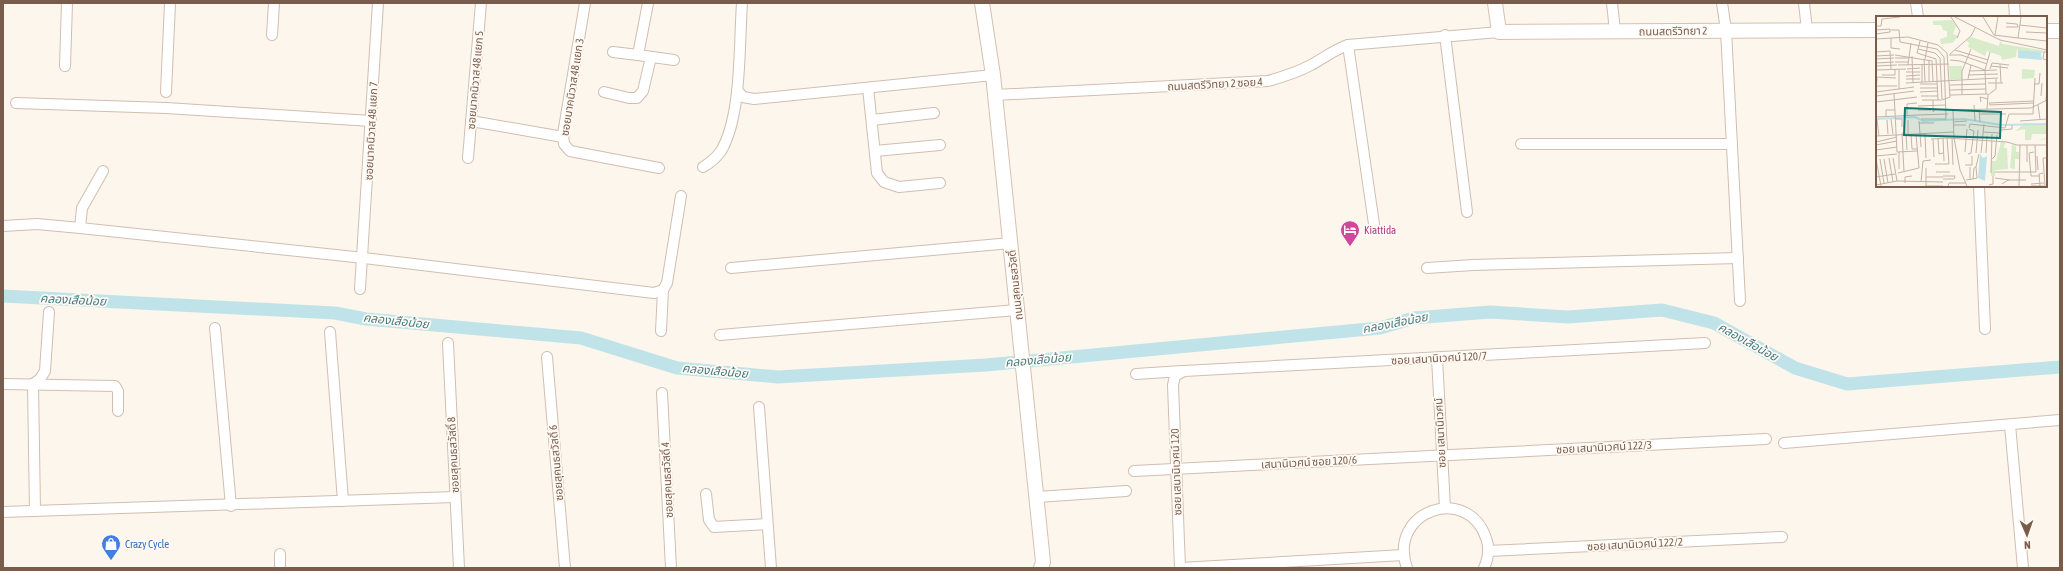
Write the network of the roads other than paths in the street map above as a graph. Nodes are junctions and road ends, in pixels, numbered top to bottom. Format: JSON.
{"nodes":[{"id":1,"x":67,"y":3,"type":"edge"},
{"id":2,"x":170,"y":3,"type":"edge"},
{"id":3,"x":274,"y":3,"type":"edge"},
{"id":4,"x":378,"y":3,"type":"edge"},
{"id":5,"x":481,"y":3,"type":"edge"},
{"id":6,"x":585,"y":3,"type":"edge"},
{"id":7,"x":648,"y":3,"type":"edge"},
{"id":8,"x":742,"y":3,"type":"edge"},
{"id":9,"x":982,"y":3,"type":"edge"},
{"id":10,"x":1495,"y":3,"type":"edge"},
{"id":11,"x":1612,"y":3,"type":"edge"},
{"id":12,"x":1722,"y":3,"type":"edge"},
{"id":13,"x":1804,"y":3,"type":"edge"},
{"id":14,"x":1916,"y":3,"type":"edge"},
{"id":15,"x":2014,"y":3,"type":"edge"},
{"id":16,"x":1918,"y":16,"type":"edge"},
{"id":17,"x":2015,"y":16,"type":"edge"},
{"id":18,"x":1726,"y":30,"type":"junction"},
{"id":19,"x":1807,"y":30,"type":"junction"},
{"id":20,"x":1876,"y":30,"type":"edge"},
{"id":21,"x":2047,"y":31,"type":"edge"},
{"id":22,"x":2060,"y":31,"type":"edge"},
{"id":23,"x":1499,"y":32,"type":"junction"},
{"id":24,"x":1616,"y":32,"type":"junction"},
{"id":25,"x":1445,"y":35,"type":"junction"},
{"id":26,"x":272,"y":36,"type":"dead end"},
{"id":27,"x":1348,"y":45,"type":"junction"},
{"id":28,"x":613,"y":52,"type":"dead end"},
{"id":29,"x":638,"y":55,"type":"junction"},
{"id":30,"x":651,"y":57,"type":"junction"},
{"id":31,"x":674,"y":60,"type":"dead end"},
{"id":32,"x":65,"y":66,"type":"dead end"},
{"id":33,"x":993,"y":75,"type":"junction"},
{"id":34,"x":868,"y":88,"type":"junction"},
{"id":35,"x":737,"y":90,"type":"junction"},
{"id":36,"x":166,"y":92,"type":"dead end"},
{"id":37,"x":604,"y":92,"type":"dead end"},
{"id":38,"x":995,"y":95,"type":"junction"},
{"id":39,"x":16,"y":103,"type":"dead end"},
{"id":40,"x":934,"y":113,"type":"dead end"},
{"id":41,"x":872,"y":120,"type":"junction"},
{"id":42,"x":371,"y":121,"type":"junction"},
{"id":43,"x":471,"y":121,"type":"junction"},
{"id":44,"x":563,"y":137,"type":"junction"},
{"id":45,"x":1521,"y":144,"type":"dead end"},
{"id":46,"x":1732,"y":144,"type":"junction"},
{"id":47,"x":940,"y":145,"type":"dead end"},
{"id":48,"x":875,"y":151,"type":"junction"},
{"id":49,"x":468,"y":158,"type":"dead end"},
{"id":50,"x":703,"y":167,"type":"dead end"},
{"id":51,"x":659,"y":168,"type":"dead end"},
{"id":52,"x":103,"y":171,"type":"dead end"},
{"id":53,"x":940,"y":183,"type":"dead end"},
{"id":54,"x":1979,"y":187,"type":"edge"},
{"id":55,"x":681,"y":196,"type":"dead end"},
{"id":56,"x":1468,"y":212,"type":"dead end"},
{"id":57,"x":1374,"y":224,"type":"dead end"},
{"id":58,"x":3,"y":226,"type":"edge"},
{"id":59,"x":80,"y":228,"type":"junction"},
{"id":60,"x":1010,"y":243,"type":"junction"},
{"id":61,"x":364,"y":258,"type":"junction"},
{"id":62,"x":1738,"y":258,"type":"junction"},
{"id":63,"x":731,"y":268,"type":"dead end"},
{"id":64,"x":1427,"y":268,"type":"dead end"},
{"id":65,"x":360,"y":289,"type":"dead end"},
{"id":66,"x":663,"y":290,"type":"junction"},
{"id":67,"x":1740,"y":302,"type":"dead end"},
{"id":68,"x":1018,"y":310,"type":"junction"},
{"id":69,"x":49,"y":312,"type":"dead end"},
{"id":70,"x":215,"y":328,"type":"dead end"},
{"id":71,"x":1985,"y":329,"type":"dead end"},
{"id":72,"x":661,"y":331,"type":"dead end"},
{"id":73,"x":330,"y":332,"type":"dead end"},
{"id":74,"x":720,"y":335,"type":"dead end"},
{"id":75,"x":448,"y":343,"type":"dead end"},
{"id":76,"x":1705,"y":343,"type":"dead end"},
{"id":77,"x":547,"y":357,"type":"dead end"},
{"id":78,"x":1437,"y":358,"type":"junction"},
{"id":79,"x":1184,"y":371,"type":"junction"},
{"id":80,"x":1136,"y":374,"type":"dead end"},
{"id":81,"x":1175,"y":376,"type":"joint"},
{"id":82,"x":3,"y":384,"type":"edge"},
{"id":83,"x":33,"y":384,"type":"junction"},
{"id":84,"x":662,"y":393,"type":"dead end"},
{"id":85,"x":760,"y":408,"type":"dead end"},
{"id":86,"x":118,"y":411,"type":"dead end"},
{"id":87,"x":2060,"y":420,"type":"edge"},
{"id":88,"x":2010,"y":425,"type":"junction"},
{"id":89,"x":1766,"y":439,"type":"dead end"},
{"id":90,"x":1784,"y":443,"type":"dead end"},
{"id":91,"x":1441,"y":456,"type":"junction"},
{"id":92,"x":1176,"y":469,"type":"junction"},
{"id":93,"x":1134,"y":471,"type":"dead end"},
{"id":94,"x":1126,"y":491,"type":"dead end"},
{"id":95,"x":706,"y":494,"type":"dead end"},
{"id":96,"x":455,"y":497,"type":"junction"},
{"id":97,"x":1037,"y":497,"type":"junction"},
{"id":98,"x":343,"y":501,"type":"junction"},
{"id":99,"x":231,"y":506,"type":"junction"},
{"id":100,"x":1445,"y":508,"type":"junction"},
{"id":101,"x":35,"y":511,"type":"junction"},
{"id":102,"x":3,"y":512,"type":"edge"},
{"id":103,"x":767,"y":524,"type":"junction"},
{"id":104,"x":1782,"y":537,"type":"dead end"},
{"id":105,"x":1488,"y":551,"type":"junction"},
{"id":106,"x":280,"y":554,"type":"dead end"},
{"id":107,"x":1403,"y":555,"type":"junction"},
{"id":108,"x":280,"y":568,"type":"edge"},
{"id":109,"x":459,"y":568,"type":"edge"},
{"id":110,"x":565,"y":568,"type":"edge"},
{"id":111,"x":671,"y":568,"type":"edge"},
{"id":112,"x":771,"y":568,"type":"edge"},
{"id":113,"x":1041,"y":568,"type":"edge"},
{"id":114,"x":1180,"y":568,"type":"edge"},
{"id":115,"x":1407,"y":568,"type":"edge"},
{"id":116,"x":1484,"y":568,"type":"edge"},
{"id":117,"x":2023,"y":568,"type":"edge"}],
"edges":[{"from":1,"to":32,"type":"street"},
{"from":2,"to":36,"type":"street"},
{"from":3,"to":26,"type":"street"},
{"from":4,"to":42,"type":"street","name":"ซอยนาคนิวาส 48 แยก 7"},
{"from":5,"to":43,"type":"street","name":"ซอยนาคนิวาส 48 แยก 5"},
{"from":6,"to":44,"type":"street","name":"ซอยนาคนิวาส 48 แยก 3"},
{"from":7,"to":29,"type":"street"},
{"from":8,"to":35,"type":"street"},
{"from":9,"to":33,"type":"main road","name":"ถนนสุคนธสวัสดิ์"},
{"from":10,"to":23,"type":"main road"},
{"from":11,"to":24,"type":"street"},
{"from":12,"to":18,"type":"street"},
{"from":13,"to":19,"type":"street"},
{"from":14,"to":16,"type":"street"},
{"from":15,"to":17,"type":"street"},
{"from":18,"to":19,"type":"main road","name":"ถนนสตรีวิทยา 2"},
{"from":18,"to":24,"type":"main road","name":"ถนนสตรีวิทยา 2"},
{"from":18,"to":46,"type":"street"},
{"from":19,"to":20,"type":"main road","name":"ถนนสตรีวิทยา 2"},
{"from":21,"to":22,"type":"main road"},
{"from":23,"to":24,"type":"main road","name":"ถนนสตรีวิทยา 2"},
{"from":23,"to":25,"type":"street","name":"ถนนสตรีวิทยา 2 ซอย 4"},
{"from":25,"to":27,"type":"street","name":"ถนนสตรีวิทยา 2 ซอย 4"},
{"from":25,"to":56,"type":"street"},
{"from":27,"to":38,"type":"street","name":"ถนนสตรีวิทยา 2 ซอย 4"},
{"from":27,"to":57,"type":"street"},
{"from":28,"to":29,"type":"street"},
{"from":29,"to":30,"type":"street"},
{"from":30,"to":31,"type":"street"},
{"from":30,"to":37,"type":"street"},
{"from":33,"to":34,"type":"street"},
{"from":33,"to":38,"type":"main road","name":"ถนนสุคนธสวัสดิ์"},
{"from":34,"to":35,"type":"street"},
{"from":34,"to":41,"type":"street"},
{"from":35,"to":50,"type":"street"},
{"from":38,"to":60,"type":"main road","name":"ถนนสุคนธสวัสดิ์"},
{"from":39,"to":42,"type":"street"},
{"from":40,"to":41,"type":"street"},
{"from":41,"to":48,"type":"street"},
{"from":42,"to":61,"type":"street","name":"ซอยนาคนิวาส 48 แยก 7"},
{"from":43,"to":44,"type":"street"},
{"from":43,"to":49,"type":"street","name":"ซอยนาคนิวาส 48 แยก 5"},
{"from":44,"to":51,"type":"street","name":"ซอยนาคนิวาส 48 แยก 3"},
{"from":45,"to":46,"type":"street"},
{"from":46,"to":62,"type":"street"},
{"from":47,"to":48,"type":"street"},
{"from":48,"to":53,"type":"street"},
{"from":52,"to":59,"type":"street"},
{"from":54,"to":71,"type":"street"},
{"from":55,"to":66,"type":"street"},
{"from":58,"to":59,"type":"street"},
{"from":59,"to":61,"type":"street"},
{"from":60,"to":63,"type":"street"},
{"from":60,"to":68,"type":"main road","name":"ถนนสุคนธสวัสดิ์"},
{"from":61,"to":65,"type":"street","name":"ซอยนาคนิวาส 48 แยก 7"},
{"from":61,"to":66,"type":"street"},
{"from":62,"to":64,"type":"street"},
{"from":62,"to":67,"type":"street"},
{"from":66,"to":72,"type":"street"},
{"from":68,"to":74,"type":"street"},
{"from":68,"to":97,"type":"main road","name":"ถนนสุคนธสวัสดิ์"},
{"from":69,"to":83,"type":"street"},
{"from":70,"to":99,"type":"street"},
{"from":73,"to":98,"type":"street"},
{"from":75,"to":96,"type":"street","name":"ซอยสุคนธสวัสดิ์ 8"},
{"from":76,"to":78,"type":"street","name":"ซอย เสนานิเวศน์ 120/7"},
{"from":77,"to":110,"type":"street","name":"ซอยสุคนธสวัสดิ์ 6"},
{"from":78,"to":79,"type":"street","name":"ซอย เสนานิเวศน์ 120/7"},
{"from":78,"to":91,"type":"street","name":"ซอย เสนานิเวศน์"},
{"from":79,"to":80,"type":"street"},
{"from":79,"to":81,"type":"street","name":"ซอย เสนานิเวศน์ 120/7"},
{"from":81,"to":92,"type":"street","name":"ซอย เสนานิเวศน์ 120"},
{"from":82,"to":83,"type":"street"},
{"from":83,"to":86,"type":"street"},
{"from":83,"to":101,"type":"street"},
{"from":84,"to":111,"type":"street","name":"ซอยสุคนธสวัสดิ์ 4"},
{"from":85,"to":103,"type":"street"},
{"from":87,"to":88,"type":"street"},
{"from":88,"to":90,"type":"street"},
{"from":88,"to":117,"type":"street"},
{"from":89,"to":91,"type":"street","name":"ซอย เสนานิเวศน์ 122/3"},
{"from":91,"to":92,"type":"street","name":"เสนานิเวศน์ ซอย 120/6"},
{"from":91,"to":100,"type":"street","name":"ซอย เสนานิเวศน์"},
{"from":92,"to":93,"type":"street","name":"เสนานิเวศน์ ซอย 120/6"},
{"from":92,"to":114,"type":"street","name":"ซอย เสนานิเวศน์ 120"},
{"from":94,"to":97,"type":"street"},
{"from":95,"to":103,"type":"street"},
{"from":96,"to":98,"type":"street"},
{"from":96,"to":109,"type":"street","name":"ซอยสุคนธสวัสดิ์ 8"},
{"from":97,"to":113,"type":"main road","name":"ถนนสุคนธสวัสดิ์"},
{"from":98,"to":99,"type":"street"},
{"from":99,"to":101,"type":"street"},
{"from":100,"to":105,"type":"street"},
{"from":100,"to":107,"type":"street"},
{"from":101,"to":102,"type":"street"},
{"from":103,"to":112,"type":"street"},
{"from":104,"to":105,"type":"street","name":"ซอย เสนานิเวศน์ 122/2"},
{"from":105,"to":116,"type":"street"},
{"from":106,"to":108,"type":"street"},
{"from":107,"to":114,"type":"street"},
{"from":107,"to":115,"type":"street"}]}
